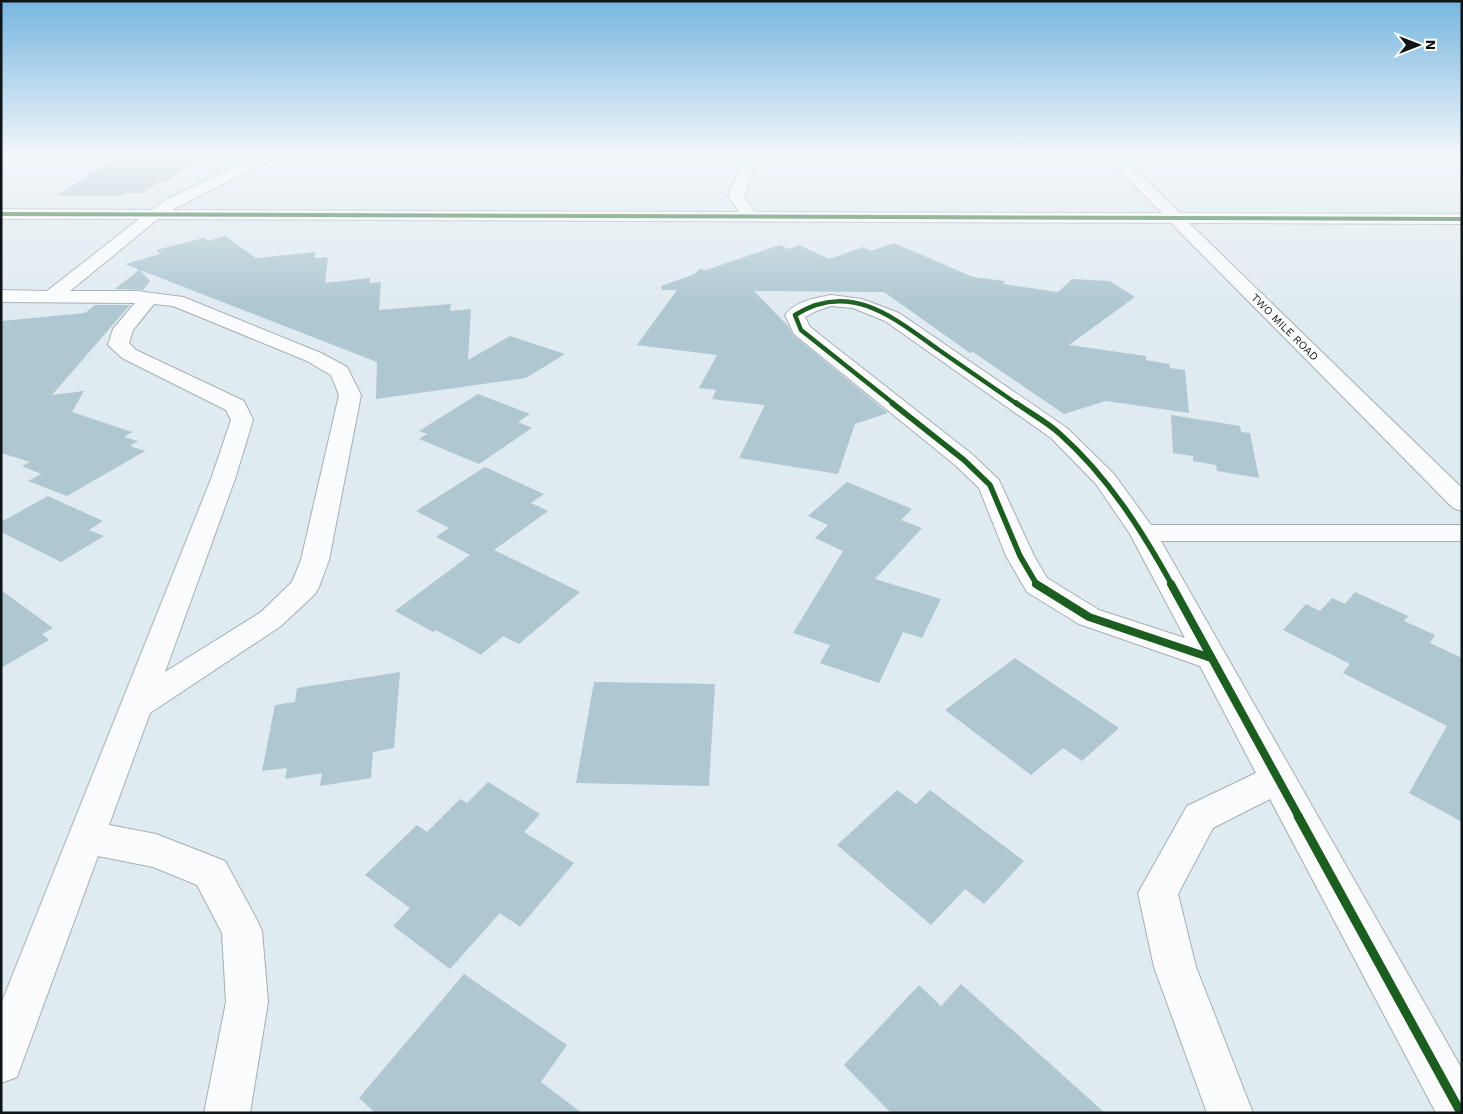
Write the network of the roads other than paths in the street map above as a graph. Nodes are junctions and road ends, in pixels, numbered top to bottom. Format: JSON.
{"nodes":[{"id":1,"x":170,"y":204,"type":"edge"},
{"id":2,"x":742,"y":204,"type":"edge"},
{"id":3,"x":1161,"y":204,"type":"edge"},
{"id":4,"x":1,"y":214,"type":"edge"},
{"id":5,"x":155,"y":214,"type":"junction"},
{"id":6,"x":750,"y":216,"type":"junction"},
{"id":7,"x":1175,"y":218,"type":"junction"},
{"id":8,"x":1462,"y":219,"type":"edge"},
{"id":9,"x":1,"y":296,"type":"edge"},
{"id":10,"x":52,"y":296,"type":"junction"},
{"id":11,"x":149,"y":298,"type":"junction"},
{"id":12,"x":1462,"y":503,"type":"edge"},
{"id":13,"x":1462,"y":533,"type":"edge"},
{"id":14,"x":1142,"y":534,"type":"junction"},
{"id":15,"x":1211,"y":658,"type":"junction"},
{"id":16,"x":136,"y":706,"type":"junction"},
{"id":17,"x":1278,"y":779,"type":"junction"},
{"id":18,"x":86,"y":837,"type":"junction"},
{"id":19,"x":1,"y":1061,"type":"edge"},
{"id":20,"x":227,"y":1113,"type":"edge"},
{"id":21,"x":1230,"y":1113,"type":"edge"},
{"id":22,"x":1461,"y":1113,"type":"edge"}],
"edges":[{"from":1,"to":5,"type":"street"},
{"from":2,"to":6,"type":"street"},
{"from":3,"to":7,"type":"street","name":"TWO MILE ROAD"},
{"from":4,"to":5,"type":"street"},
{"from":5,"to":6,"type":"street"},
{"from":5,"to":10,"type":"street"},
{"from":6,"to":7,"type":"street"},
{"from":7,"to":8,"type":"street"},
{"from":7,"to":12,"type":"street","name":"TWO MILE ROAD"},
{"from":9,"to":10,"type":"street"},
{"from":10,"to":11,"type":"street"},
{"from":11,"to":16,"type":"street"},
{"from":11,"to":16,"type":"street"},
{"from":13,"to":14,"type":"street"},
{"from":14,"to":15,"type":"street"},
{"from":14,"to":15,"type":"street"},
{"from":15,"to":17,"type":"street"},
{"from":16,"to":18,"type":"street"},
{"from":17,"to":21,"type":"street"},
{"from":17,"to":22,"type":"street"},
{"from":18,"to":19,"type":"street"},
{"from":18,"to":20,"type":"street"}]}
